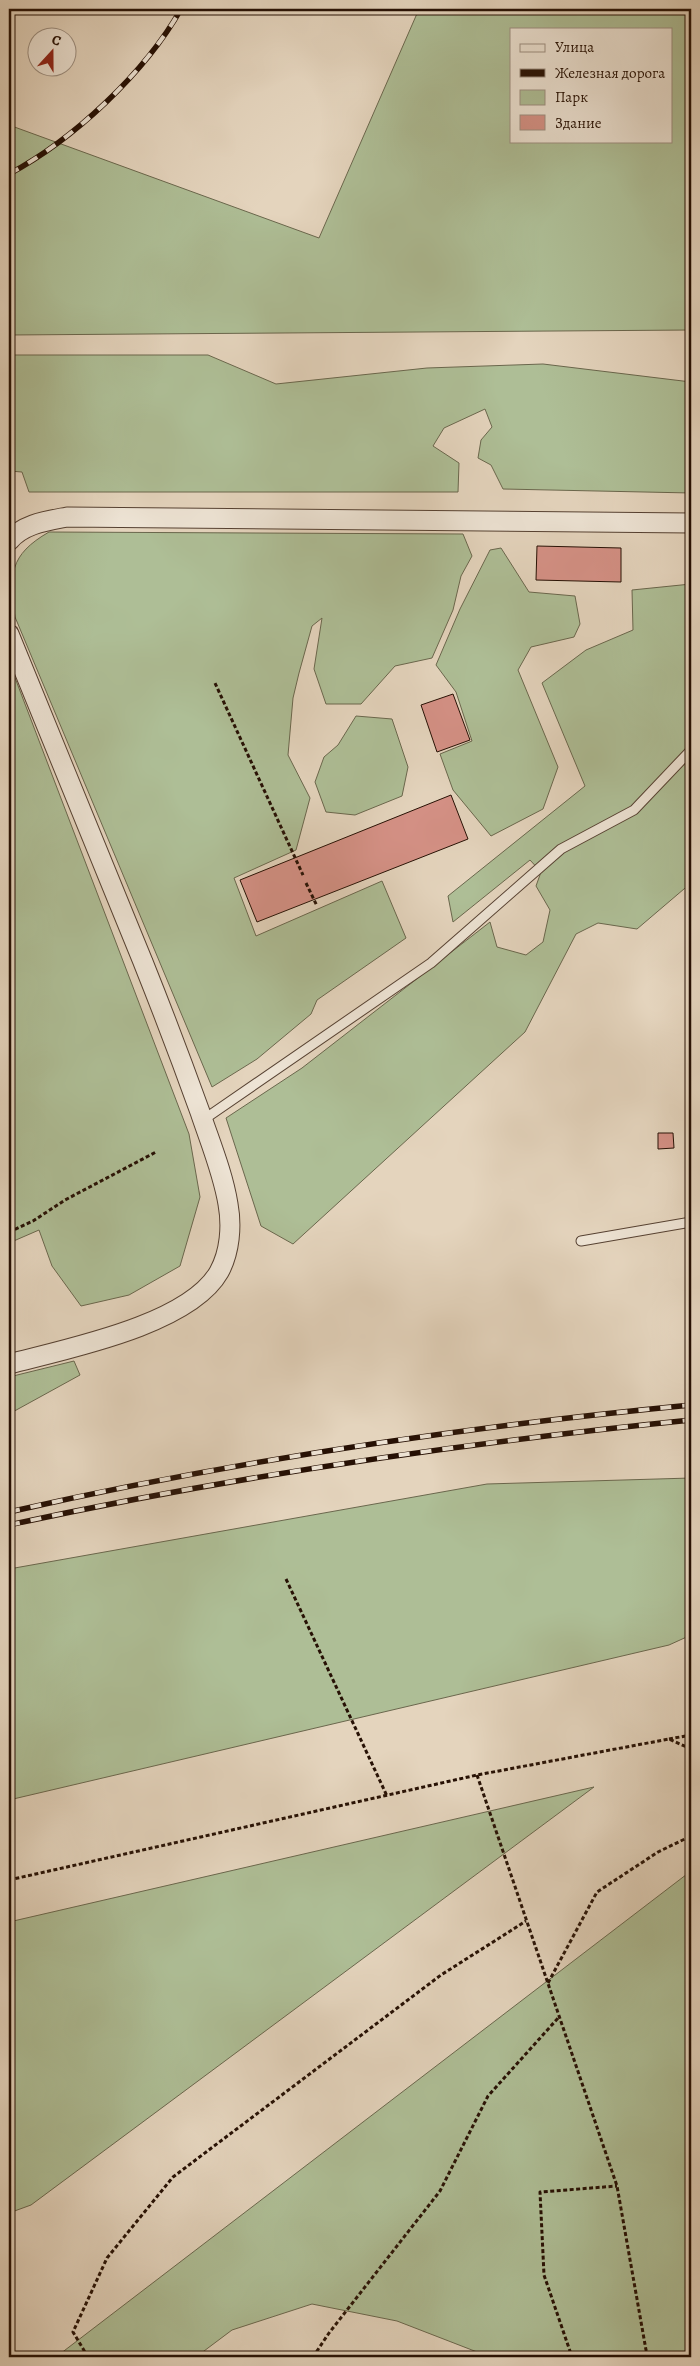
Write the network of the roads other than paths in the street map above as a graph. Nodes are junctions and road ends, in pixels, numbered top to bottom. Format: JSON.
{"nodes":[{"id":1,"x":691,"y":523,"type":"edge"},
{"id":2,"x":9,"y":541,"type":"edge"},
{"id":3,"x":9,"y":634,"type":"edge"},
{"id":4,"x":691,"y":750,"type":"edge"},
{"id":5,"x":202,"y":1120,"type":"junction"},
{"id":6,"x":691,"y":1222,"type":"edge"},
{"id":7,"x":581,"y":1241,"type":"dead end"},
{"id":8,"x":9,"y":1364,"type":"edge"}],
"edges":[{"from":1,"to":2,"type":"street"},
{"from":3,"to":5,"type":"street"},
{"from":4,"to":5,"type":"lane"},
{"from":5,"to":8,"type":"street"},
{"from":6,"to":7,"type":"lane"}]}
